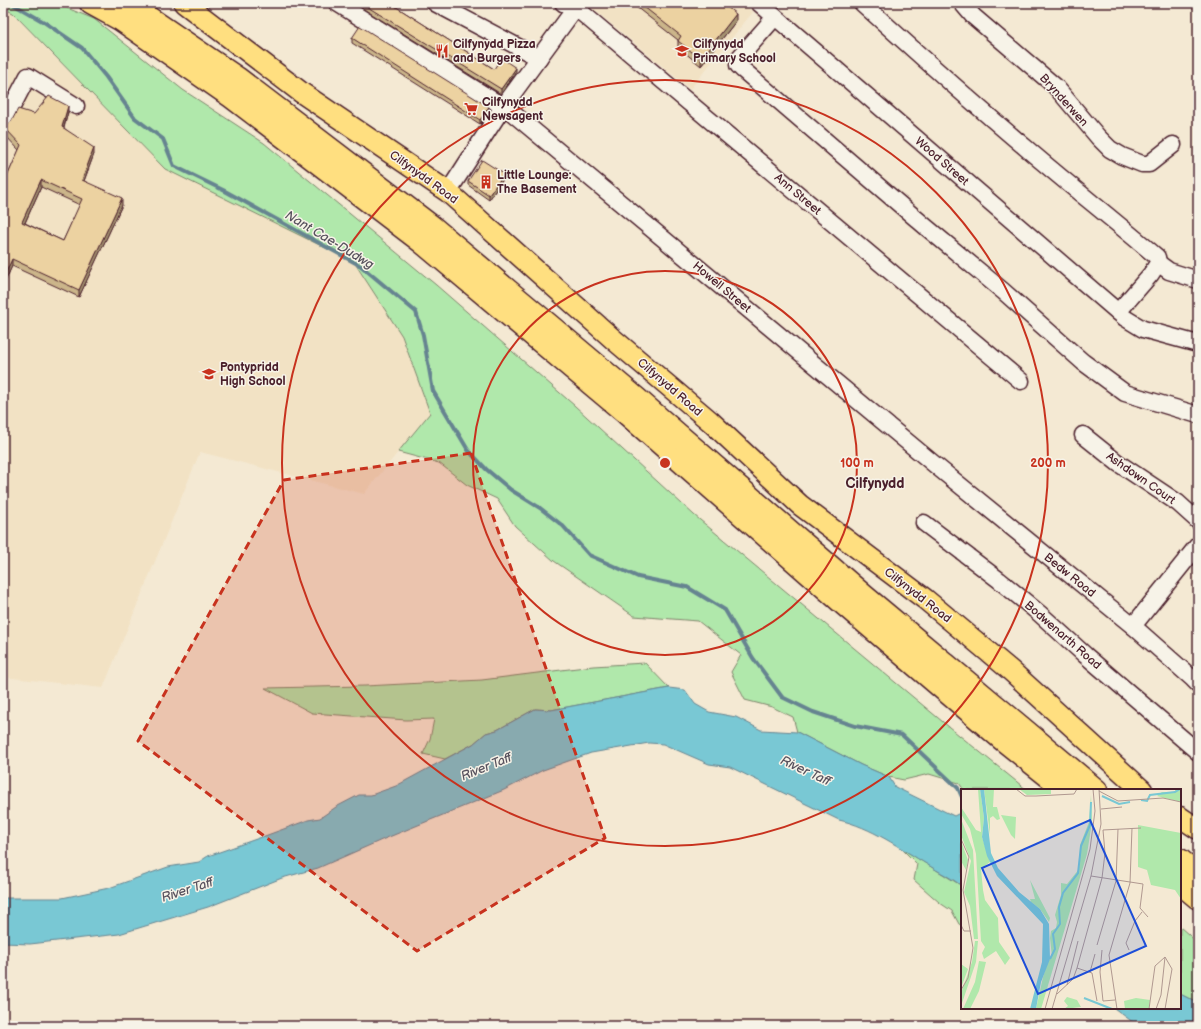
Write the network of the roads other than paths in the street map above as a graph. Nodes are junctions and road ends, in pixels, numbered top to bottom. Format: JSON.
{"nodes":[{"id":1,"x":90,"y":3,"type":"edge"},
{"id":2,"x":127,"y":3,"type":"edge"},
{"id":3,"x":184,"y":3,"type":"edge"},
{"id":4,"x":337,"y":3,"type":"edge"},
{"id":5,"x":435,"y":3,"type":"edge"},
{"id":6,"x":759,"y":3,"type":"edge"},
{"id":7,"x":862,"y":3,"type":"edge"},
{"id":8,"x":962,"y":3,"type":"edge"},
{"id":9,"x":572,"y":5,"type":"edge"},
{"id":10,"x":775,"y":17,"type":"junction"},
{"id":11,"x":539,"y":58,"type":"junction"},
{"id":12,"x":76,"y":106,"type":"dead end"},
{"id":13,"x":503,"y":107,"type":"junction"},
{"id":14,"x":3,"y":124,"type":"edge"},
{"id":15,"x":1173,"y":145,"type":"dead end"},
{"id":16,"x":448,"y":192,"type":"junction"},
{"id":17,"x":1158,"y":263,"type":"junction"},
{"id":18,"x":1198,"y":280,"type":"edge"},
{"id":19,"x":1121,"y":315,"type":"junction"},
{"id":20,"x":1198,"y":344,"type":"edge"},
{"id":21,"x":1021,"y":381,"type":"dead end"},
{"id":22,"x":1198,"y":415,"type":"edge"},
{"id":23,"x":1083,"y":435,"type":"dead end"},
{"id":24,"x":940,"y":469,"type":"joint"},
{"id":25,"x":1198,"y":522,"type":"edge"},
{"id":26,"x":924,"y":523,"type":"dead end"},
{"id":27,"x":1198,"y":545,"type":"edge"},
{"id":28,"x":1133,"y":626,"type":"junction"},
{"id":29,"x":1198,"y":684,"type":"edge"},
{"id":30,"x":1198,"y":752,"type":"edge"},
{"id":31,"x":1065,"y":789,"type":"edge"},
{"id":32,"x":1095,"y":789,"type":"edge"},
{"id":33,"x":1141,"y":789,"type":"edge"},
{"id":34,"x":1181,"y":818,"type":"edge"},
{"id":35,"x":1198,"y":828,"type":"edge"},
{"id":36,"x":1181,"y":861,"type":"edge"},
{"id":37,"x":1198,"y":875,"type":"edge"},
{"id":38,"x":1181,"y":884,"type":"edge"},
{"id":39,"x":1198,"y":898,"type":"edge"}],
"edges":[{"from":1,"to":31,"type":"highway"},
{"from":2,"to":32,"type":"highway"},
{"from":3,"to":16,"type":"main road","name":"Cilfynydd Road"},
{"from":4,"to":13,"type":"street","name":"Howell Street"},
{"from":5,"to":11,"type":"street"},
{"from":6,"to":10,"type":"street","name":"Wood Street"},
{"from":7,"to":17,"type":"street"},
{"from":8,"to":15,"type":"street","name":"Brynderwen"},
{"from":9,"to":11,"type":"street"},
{"from":9,"to":21,"type":"street","name":"Ann Street"},
{"from":10,"to":19,"type":"street","name":"Wood Street"},
{"from":10,"to":22,"type":"street"},
{"from":11,"to":13,"type":"street"},
{"from":12,"to":14,"type":"street"},
{"from":13,"to":16,"type":"street"},
{"from":13,"to":24,"type":"street","name":"Howell Street"},
{"from":16,"to":33,"type":"main road","name":"Cilfynydd Road"},
{"from":17,"to":18,"type":"street"},
{"from":17,"to":19,"type":"street"},
{"from":19,"to":20,"type":"street","name":"Wood Street"},
{"from":23,"to":25,"type":"street","name":"Ashdown Court"},
{"from":24,"to":28,"type":"street","name":"Bedw Road"},
{"from":26,"to":30,"type":"street","name":"Bodwenarth Road"},
{"from":27,"to":28,"type":"street"},
{"from":28,"to":29,"type":"street","name":"Bedw Road"},
{"from":34,"to":35,"type":"main road"},
{"from":36,"to":37,"type":"highway"},
{"from":38,"to":39,"type":"highway"}]}
